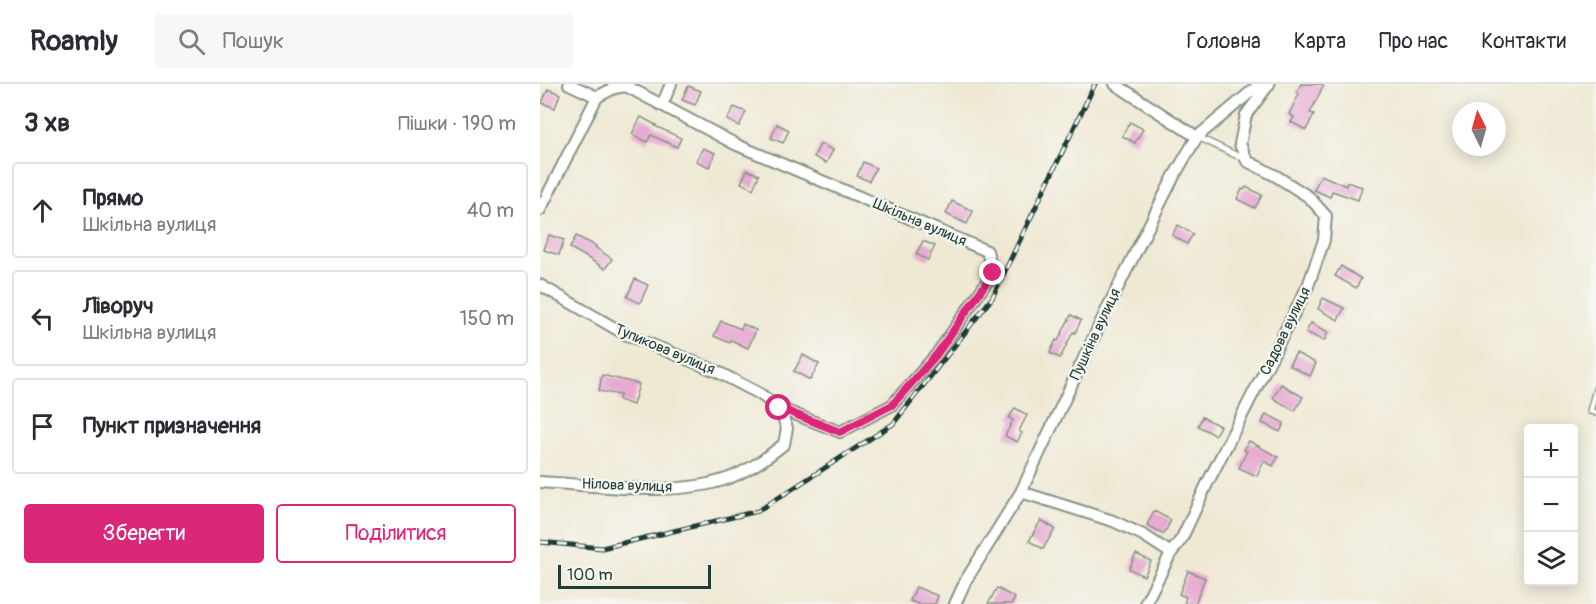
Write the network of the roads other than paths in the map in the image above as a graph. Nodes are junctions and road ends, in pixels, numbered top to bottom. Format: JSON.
{"nodes":[{"id":1,"x":569,"y":84,"type":"edge"},
{"id":2,"x":671,"y":84,"type":"edge"},
{"id":3,"x":1115,"y":84,"type":"edge"},
{"id":4,"x":1260,"y":84,"type":"edge"},
{"id":5,"x":1269,"y":84,"type":"edge"},
{"id":6,"x":597,"y":97,"type":"junction"},
{"id":7,"x":662,"y":105,"type":"junction"},
{"id":8,"x":1197,"y":137,"type":"junction"},
{"id":9,"x":1247,"y":161,"type":"junction"},
{"id":10,"x":540,"y":210,"type":"edge"},
{"id":11,"x":540,"y":285,"type":"edge"},
{"id":12,"x":1596,"y":388,"type":"edge"},
{"id":13,"x":779,"y":408,"type":"junction"},
{"id":14,"x":1596,"y":412,"type":"edge"},
{"id":15,"x":540,"y":482,"type":"edge"},
{"id":16,"x":1021,"y":492,"type":"junction"},
{"id":17,"x":1171,"y":553,"type":"junction"},
{"id":18,"x":955,"y":604,"type":"edge"},
{"id":19,"x":1145,"y":604,"type":"edge"}],
"edges":[{"from":1,"to":6,"type":"street"},
{"from":2,"to":7,"type":"street"},
{"from":3,"to":8,"type":"street"},
{"from":4,"to":8,"type":"street","name":"Пушкіна вулиця"},
{"from":5,"to":9,"type":"street"},
{"from":6,"to":7,"type":"street","name":"Шкільна вулиця"},
{"from":6,"to":10,"type":"street"},
{"from":7,"to":13,"type":"street","name":"Шкільна вулиця"},
{"from":8,"to":9,"type":"lane"},
{"from":8,"to":16,"type":"street","name":"Пушкіна вулиця"},
{"from":9,"to":17,"type":"street","name":"Садова вулиця"},
{"from":11,"to":13,"type":"street","name":"Тупикова вулиця"},
{"from":12,"to":14,"type":"lane"},
{"from":13,"to":15,"type":"street","name":"Нілова вулиця"},
{"from":16,"to":17,"type":"street"},
{"from":16,"to":18,"type":"street","name":"Пушкіна вулиця"},
{"from":17,"to":19,"type":"street","name":"Садова вулиця"}]}
